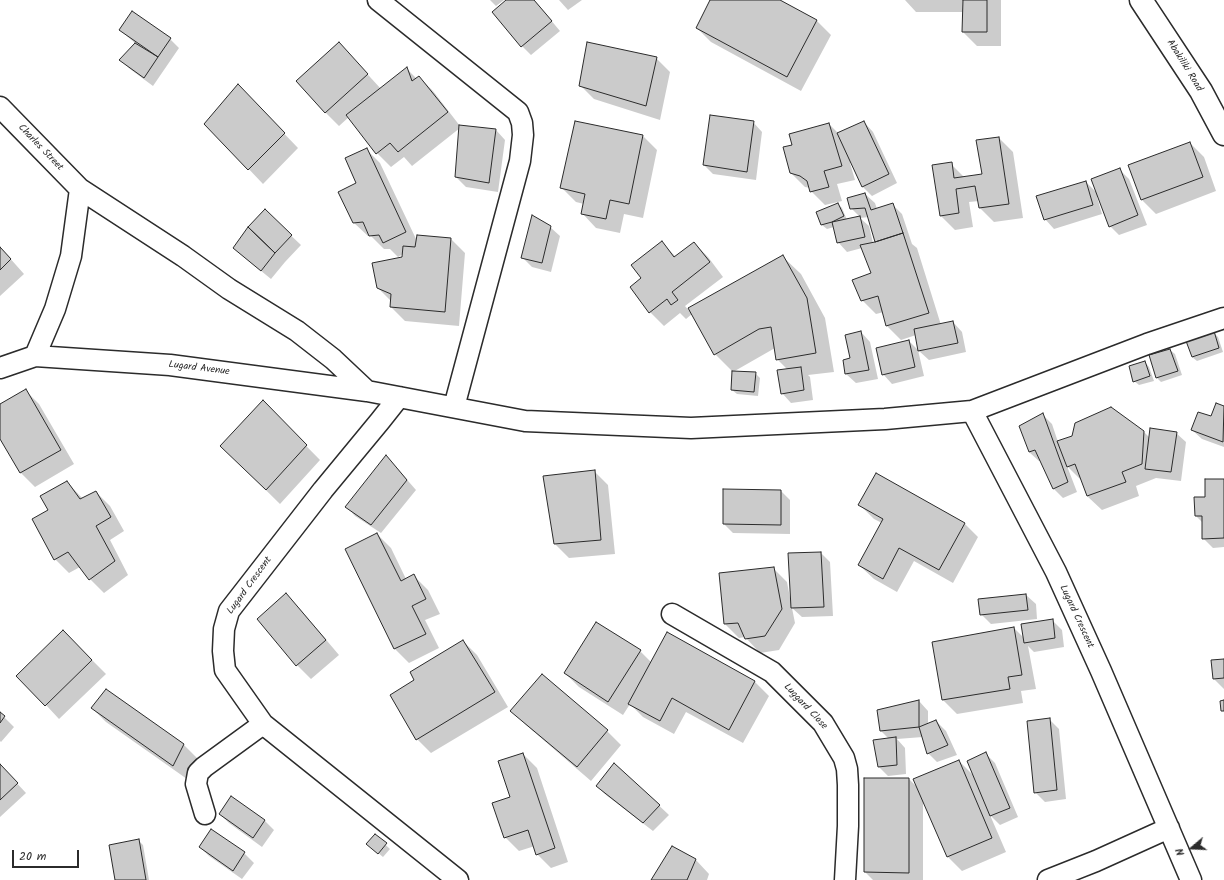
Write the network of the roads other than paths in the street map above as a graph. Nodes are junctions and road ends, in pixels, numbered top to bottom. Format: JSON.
{"nodes":[{"id":1,"x":378,"y":0,"type":"edge"},
{"id":2,"x":1141,"y":0,"type":"edge"},
{"id":3,"x":0,"y":108,"type":"edge"},
{"id":4,"x":1224,"y":134,"type":"edge"},
{"id":5,"x":80,"y":189,"type":"junction"},
{"id":6,"x":1224,"y":318,"type":"edge"},
{"id":7,"x":35,"y":356,"type":"junction"},
{"id":8,"x":0,"y":368,"type":"edge"},
{"id":9,"x":366,"y":392,"type":"junction"},
{"id":10,"x":399,"y":397,"type":"junction"},
{"id":11,"x":454,"y":408,"type":"junction"},
{"id":12,"x":972,"y":410,"type":"junction"},
{"id":13,"x":672,"y":614,"type":"dead end"},
{"id":14,"x":263,"y":724,"type":"junction"},
{"id":15,"x":205,"y":814,"type":"dead end"},
{"id":16,"x":1169,"y":828,"type":"junction"},
{"id":17,"x":458,"y":880,"type":"edge"},
{"id":18,"x":845,"y":880,"type":"edge"},
{"id":19,"x":1048,"y":880,"type":"edge"},
{"id":20,"x":1191,"y":880,"type":"edge"}],
"edges":[{"from":1,"to":11,"type":"street"},
{"from":2,"to":4,"type":"main road","name":"Abakiliki Road"},
{"from":3,"to":5,"type":"street","name":"Charles Street"},
{"from":5,"to":7,"type":"street"},
{"from":5,"to":9,"type":"street","name":"Charles Street"},
{"from":6,"to":12,"type":"street","name":"Lugard Avenue"},
{"from":7,"to":8,"type":"street","name":"Lugard Avenue"},
{"from":7,"to":9,"type":"street","name":"Lugard Avenue"},
{"from":9,"to":10,"type":"street","name":"Lugard Avenue"},
{"from":10,"to":11,"type":"street","name":"Lugard Avenue"},
{"from":10,"to":14,"type":"street","name":"Lugard Crescent"},
{"from":11,"to":12,"type":"street","name":"Lugard Avenue"},
{"from":12,"to":16,"type":"street","name":"Lugard Crescent"},
{"from":13,"to":18,"type":"street","name":"Luggard Close"},
{"from":14,"to":15,"type":"street"},
{"from":14,"to":17,"type":"street","name":"Lugard Crescent"},
{"from":16,"to":19,"type":"street"},
{"from":16,"to":20,"type":"street","name":"Lugard Crescent"}]}
